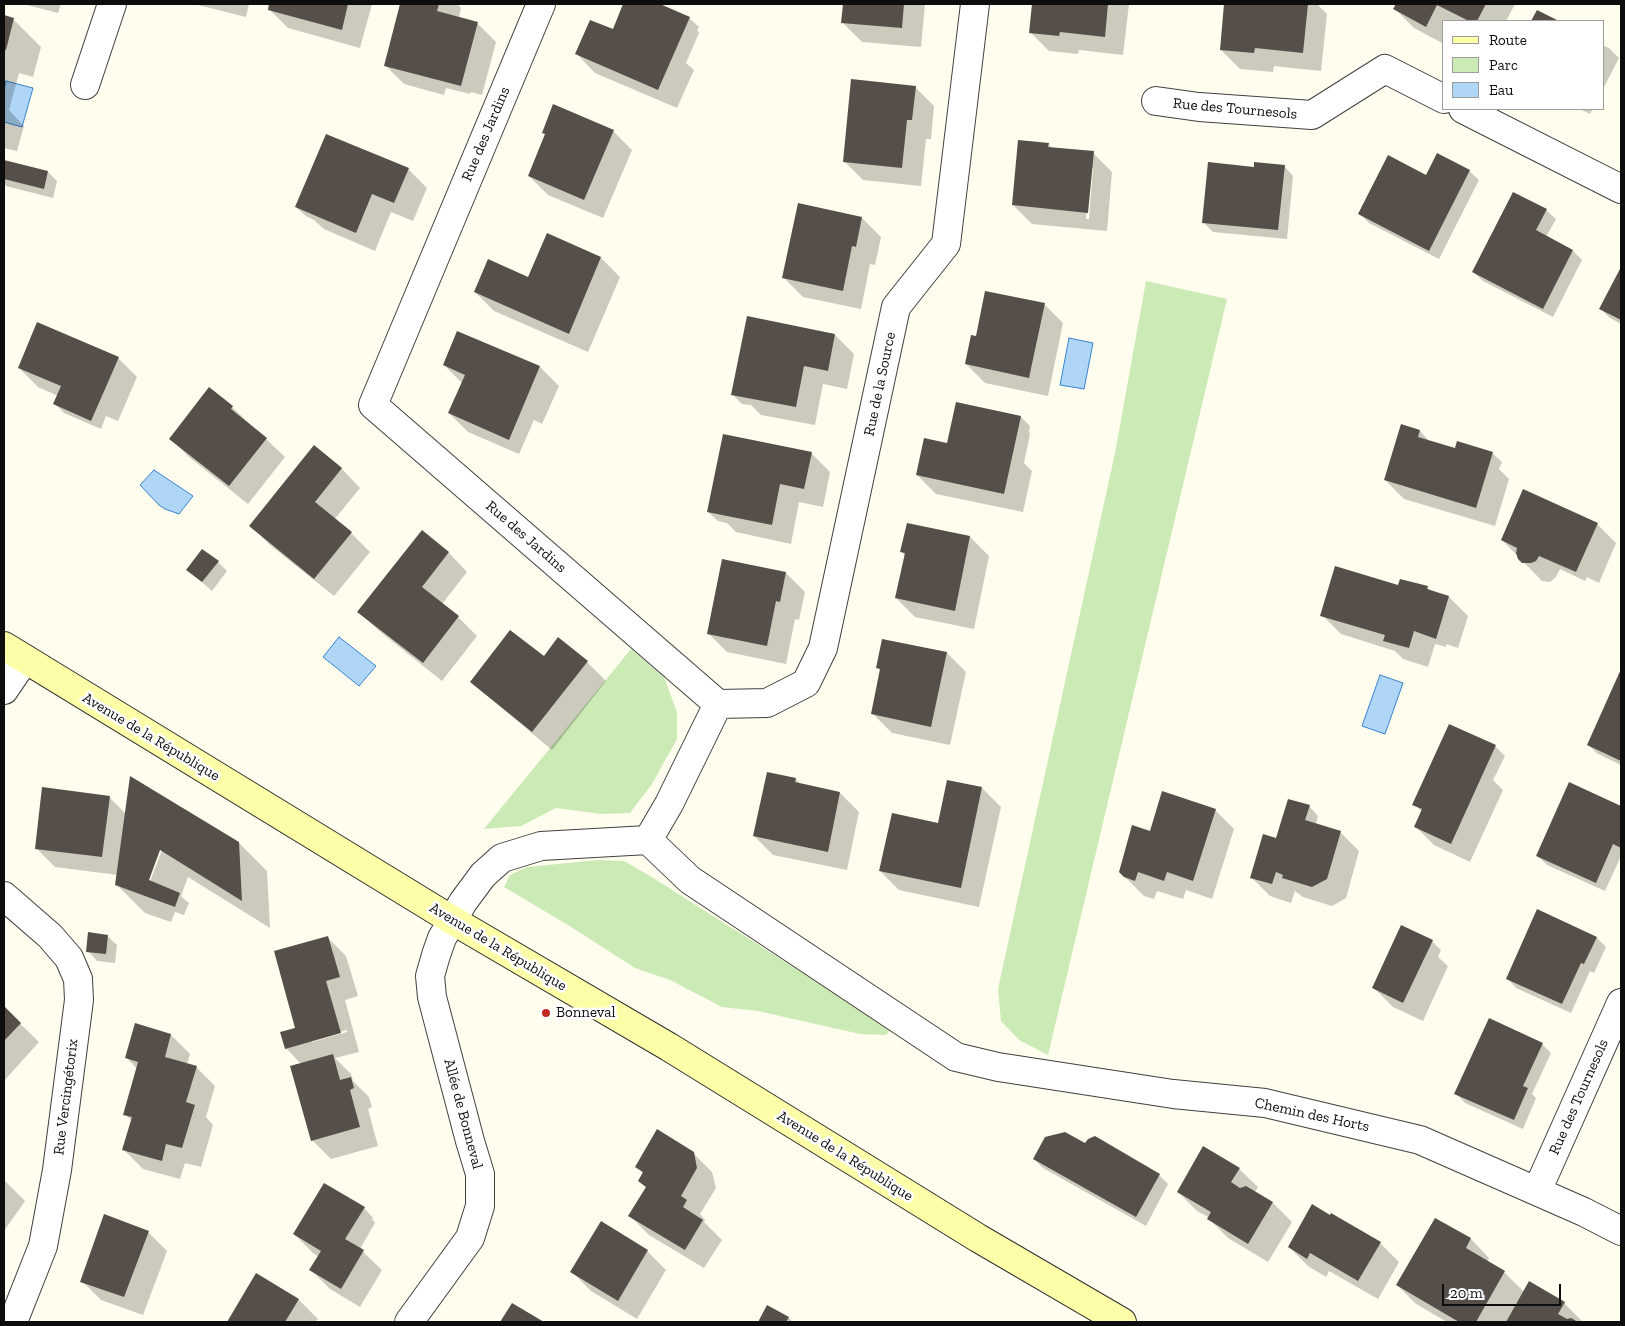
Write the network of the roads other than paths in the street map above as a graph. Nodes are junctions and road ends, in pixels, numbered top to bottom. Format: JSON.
{"nodes":[{"id":1,"x":112,"y":4,"type":"edge"},
{"id":2,"x":541,"y":4,"type":"edge"},
{"id":3,"x":975,"y":4,"type":"edge"},
{"id":4,"x":85,"y":85,"type":"dead end"},
{"id":5,"x":1442,"y":98,"type":"edge"},
{"id":6,"x":1156,"y":101,"type":"dead end"},
{"id":7,"x":1465,"y":110,"type":"edge"},
{"id":8,"x":1621,"y":189,"type":"edge"},
{"id":9,"x":15,"y":652,"type":"edge"},
{"id":10,"x":4,"y":690,"type":"edge"},
{"id":11,"x":718,"y":704,"type":"junction"},
{"id":12,"x":648,"y":840,"type":"junction"},
{"id":13,"x":4,"y":896,"type":"edge"},
{"id":14,"x":452,"y":920,"type":"junction"},
{"id":15,"x":1621,"y":1003,"type":"edge"},
{"id":16,"x":1537,"y":1191,"type":"junction"},
{"id":17,"x":1621,"y":1231,"type":"edge"},
{"id":18,"x":13,"y":1322,"type":"edge"},
{"id":19,"x":409,"y":1322,"type":"edge"},
{"id":20,"x":1122,"y":1322,"type":"edge"}],
"edges":[{"from":1,"to":4,"type":"street"},
{"from":2,"to":11,"type":"street","name":"Rue des Jardins"},
{"from":3,"to":11,"type":"street","name":"Rue de la Source"},
{"from":5,"to":6,"type":"street","name":"Rue des Tournesols"},
{"from":7,"to":8,"type":"street"},
{"from":9,"to":10,"type":"street"},
{"from":9,"to":14,"type":"street","name":"Avenue de la République"},
{"from":11,"to":12,"type":"street"},
{"from":12,"to":14,"type":"street"},
{"from":12,"to":16,"type":"street","name":"Chemin des Horts"},
{"from":13,"to":18,"type":"street","name":"Rue Vercingétorix"},
{"from":14,"to":19,"type":"street","name":"Allée de Bonneval"},
{"from":14,"to":20,"type":"street","name":"Avenue de la République"},
{"from":15,"to":16,"type":"street","name":"Rue des Tournesols"},
{"from":16,"to":17,"type":"street","name":"Chemin des Horts"}]}
